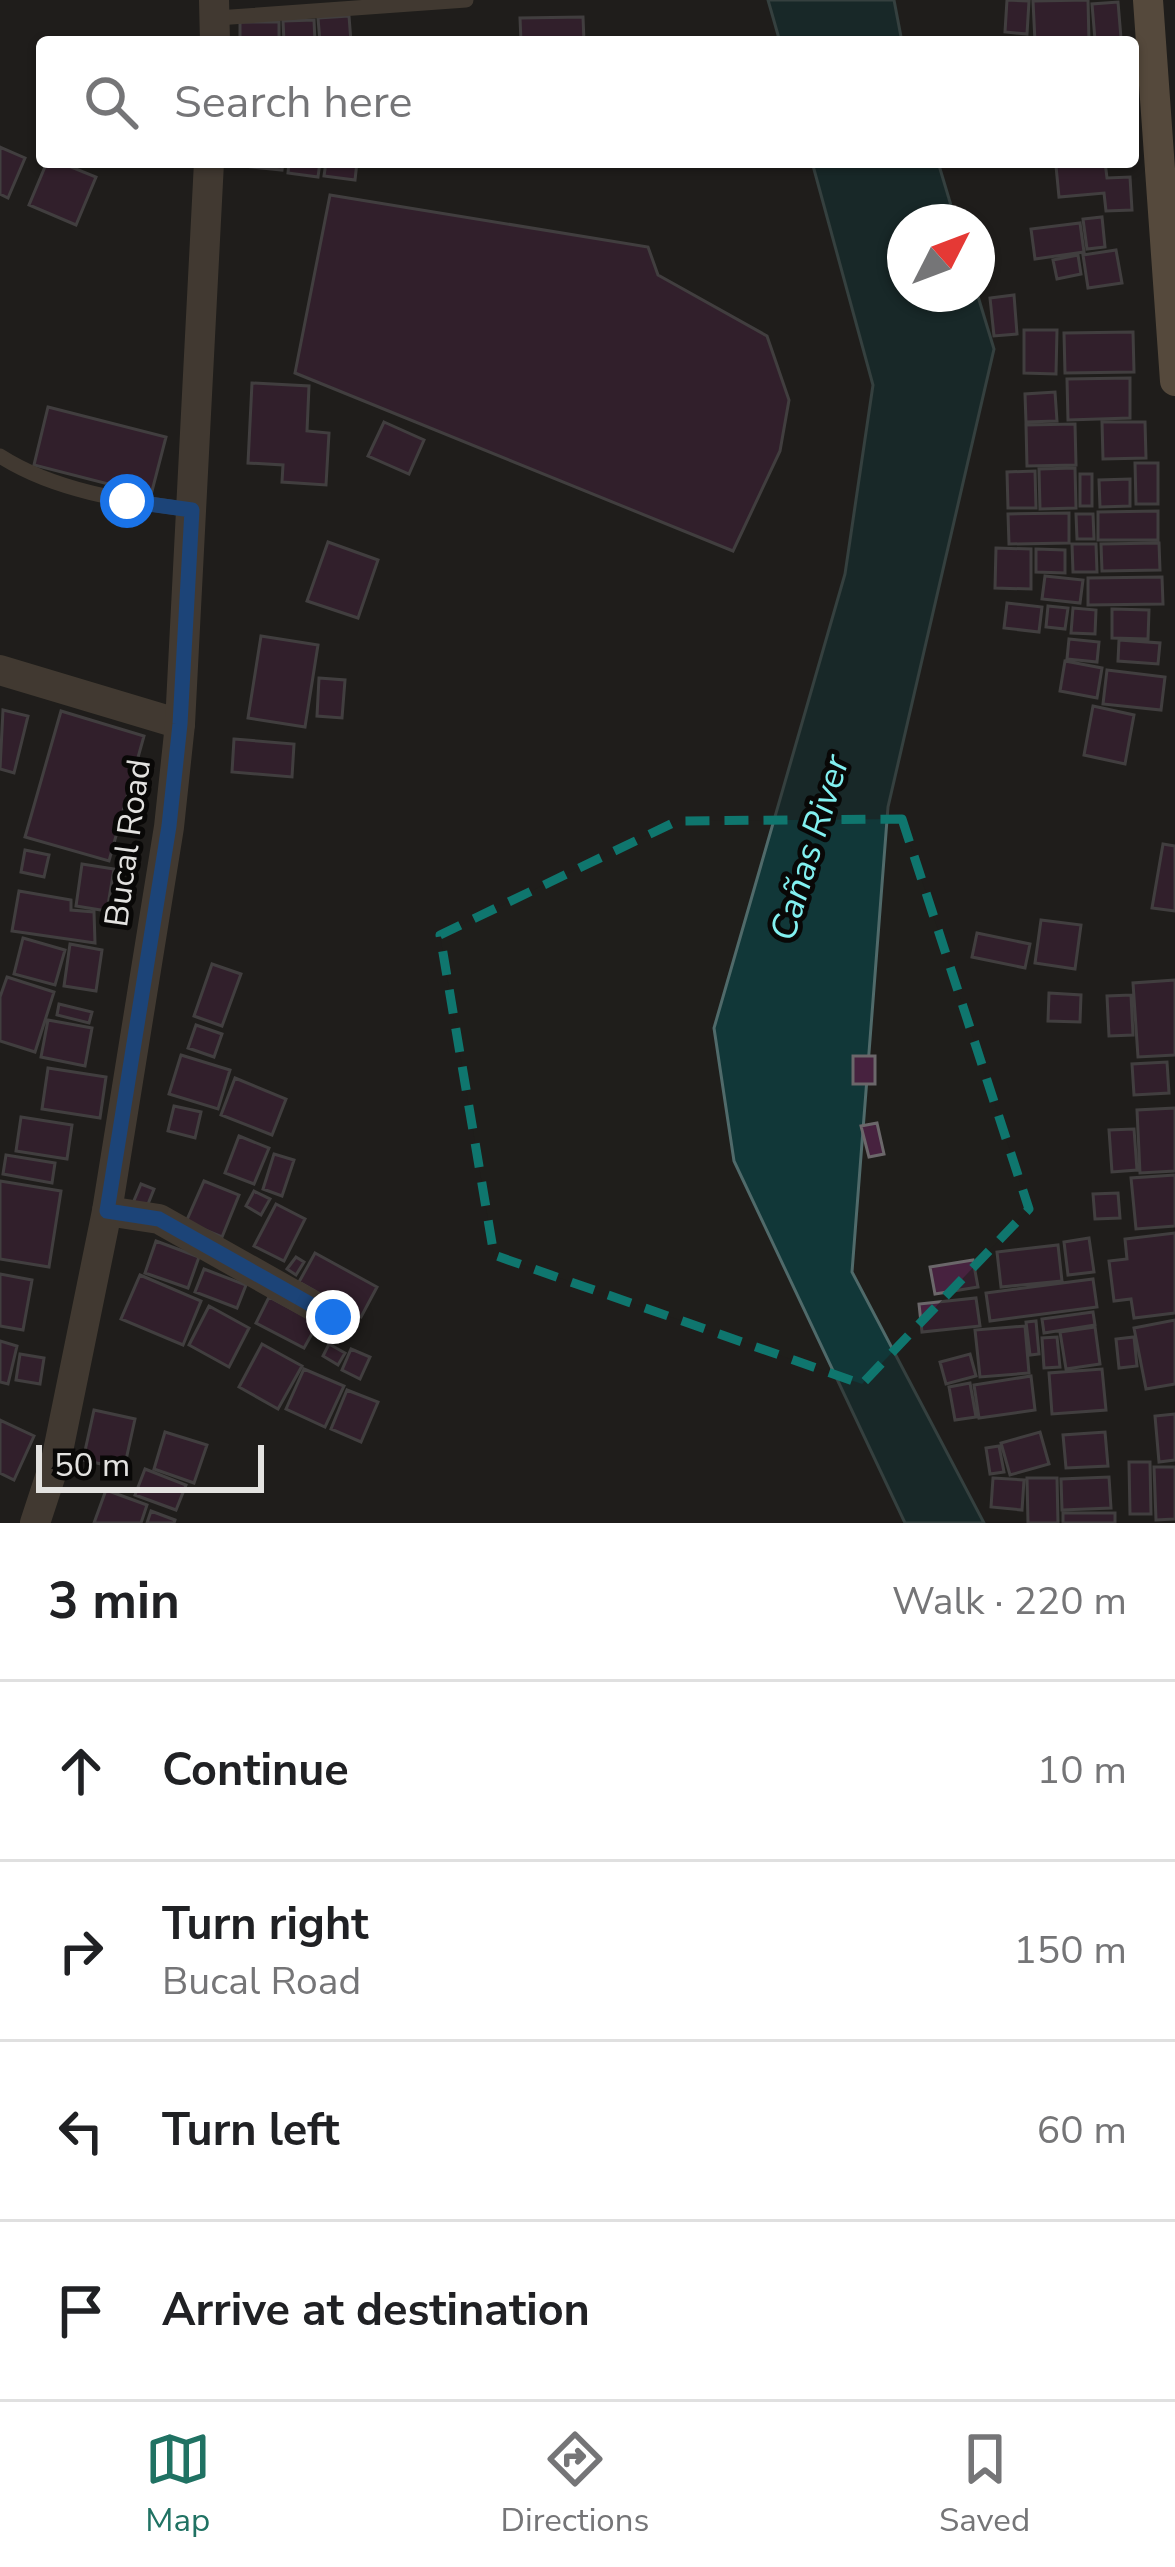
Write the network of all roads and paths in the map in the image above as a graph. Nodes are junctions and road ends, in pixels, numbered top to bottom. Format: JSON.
{"nodes":[{"id":1,"x":466,"y":0,"type":"edge"},
{"id":2,"x":1148,"y":0,"type":"edge"},
{"id":3,"x":215,"y":20,"type":"edge"},
{"id":4,"x":209,"y":168,"type":"edge"},
{"id":5,"x":1175,"y":381,"type":"edge"},
{"id":6,"x":0,"y":456,"type":"edge"},
{"id":7,"x":192,"y":510,"type":"junction"},
{"id":8,"x":0,"y":670,"type":"edge"},
{"id":9,"x":180,"y":724,"type":"junction"},
{"id":10,"x":107,"y":1211,"type":"junction"},
{"id":11,"x":333,"y":1317,"type":"dead end"},
{"id":12,"x":35,"y":1523,"type":"edge"}],
"edges":[{"from":1,"to":3,"type":"lane"},
{"from":2,"to":5,"type":"main road"},
{"from":4,"to":7,"type":"street","name":"Bucal Road"},
{"from":6,"to":7,"type":"lane"},
{"from":7,"to":9,"type":"street","name":"Bucal Road"},
{"from":8,"to":9,"type":"street"},
{"from":9,"to":10,"type":"street","name":"Bucal Road"},
{"from":10,"to":11,"type":"street"},
{"from":10,"to":12,"type":"street","name":"Bucal Road"}]}
